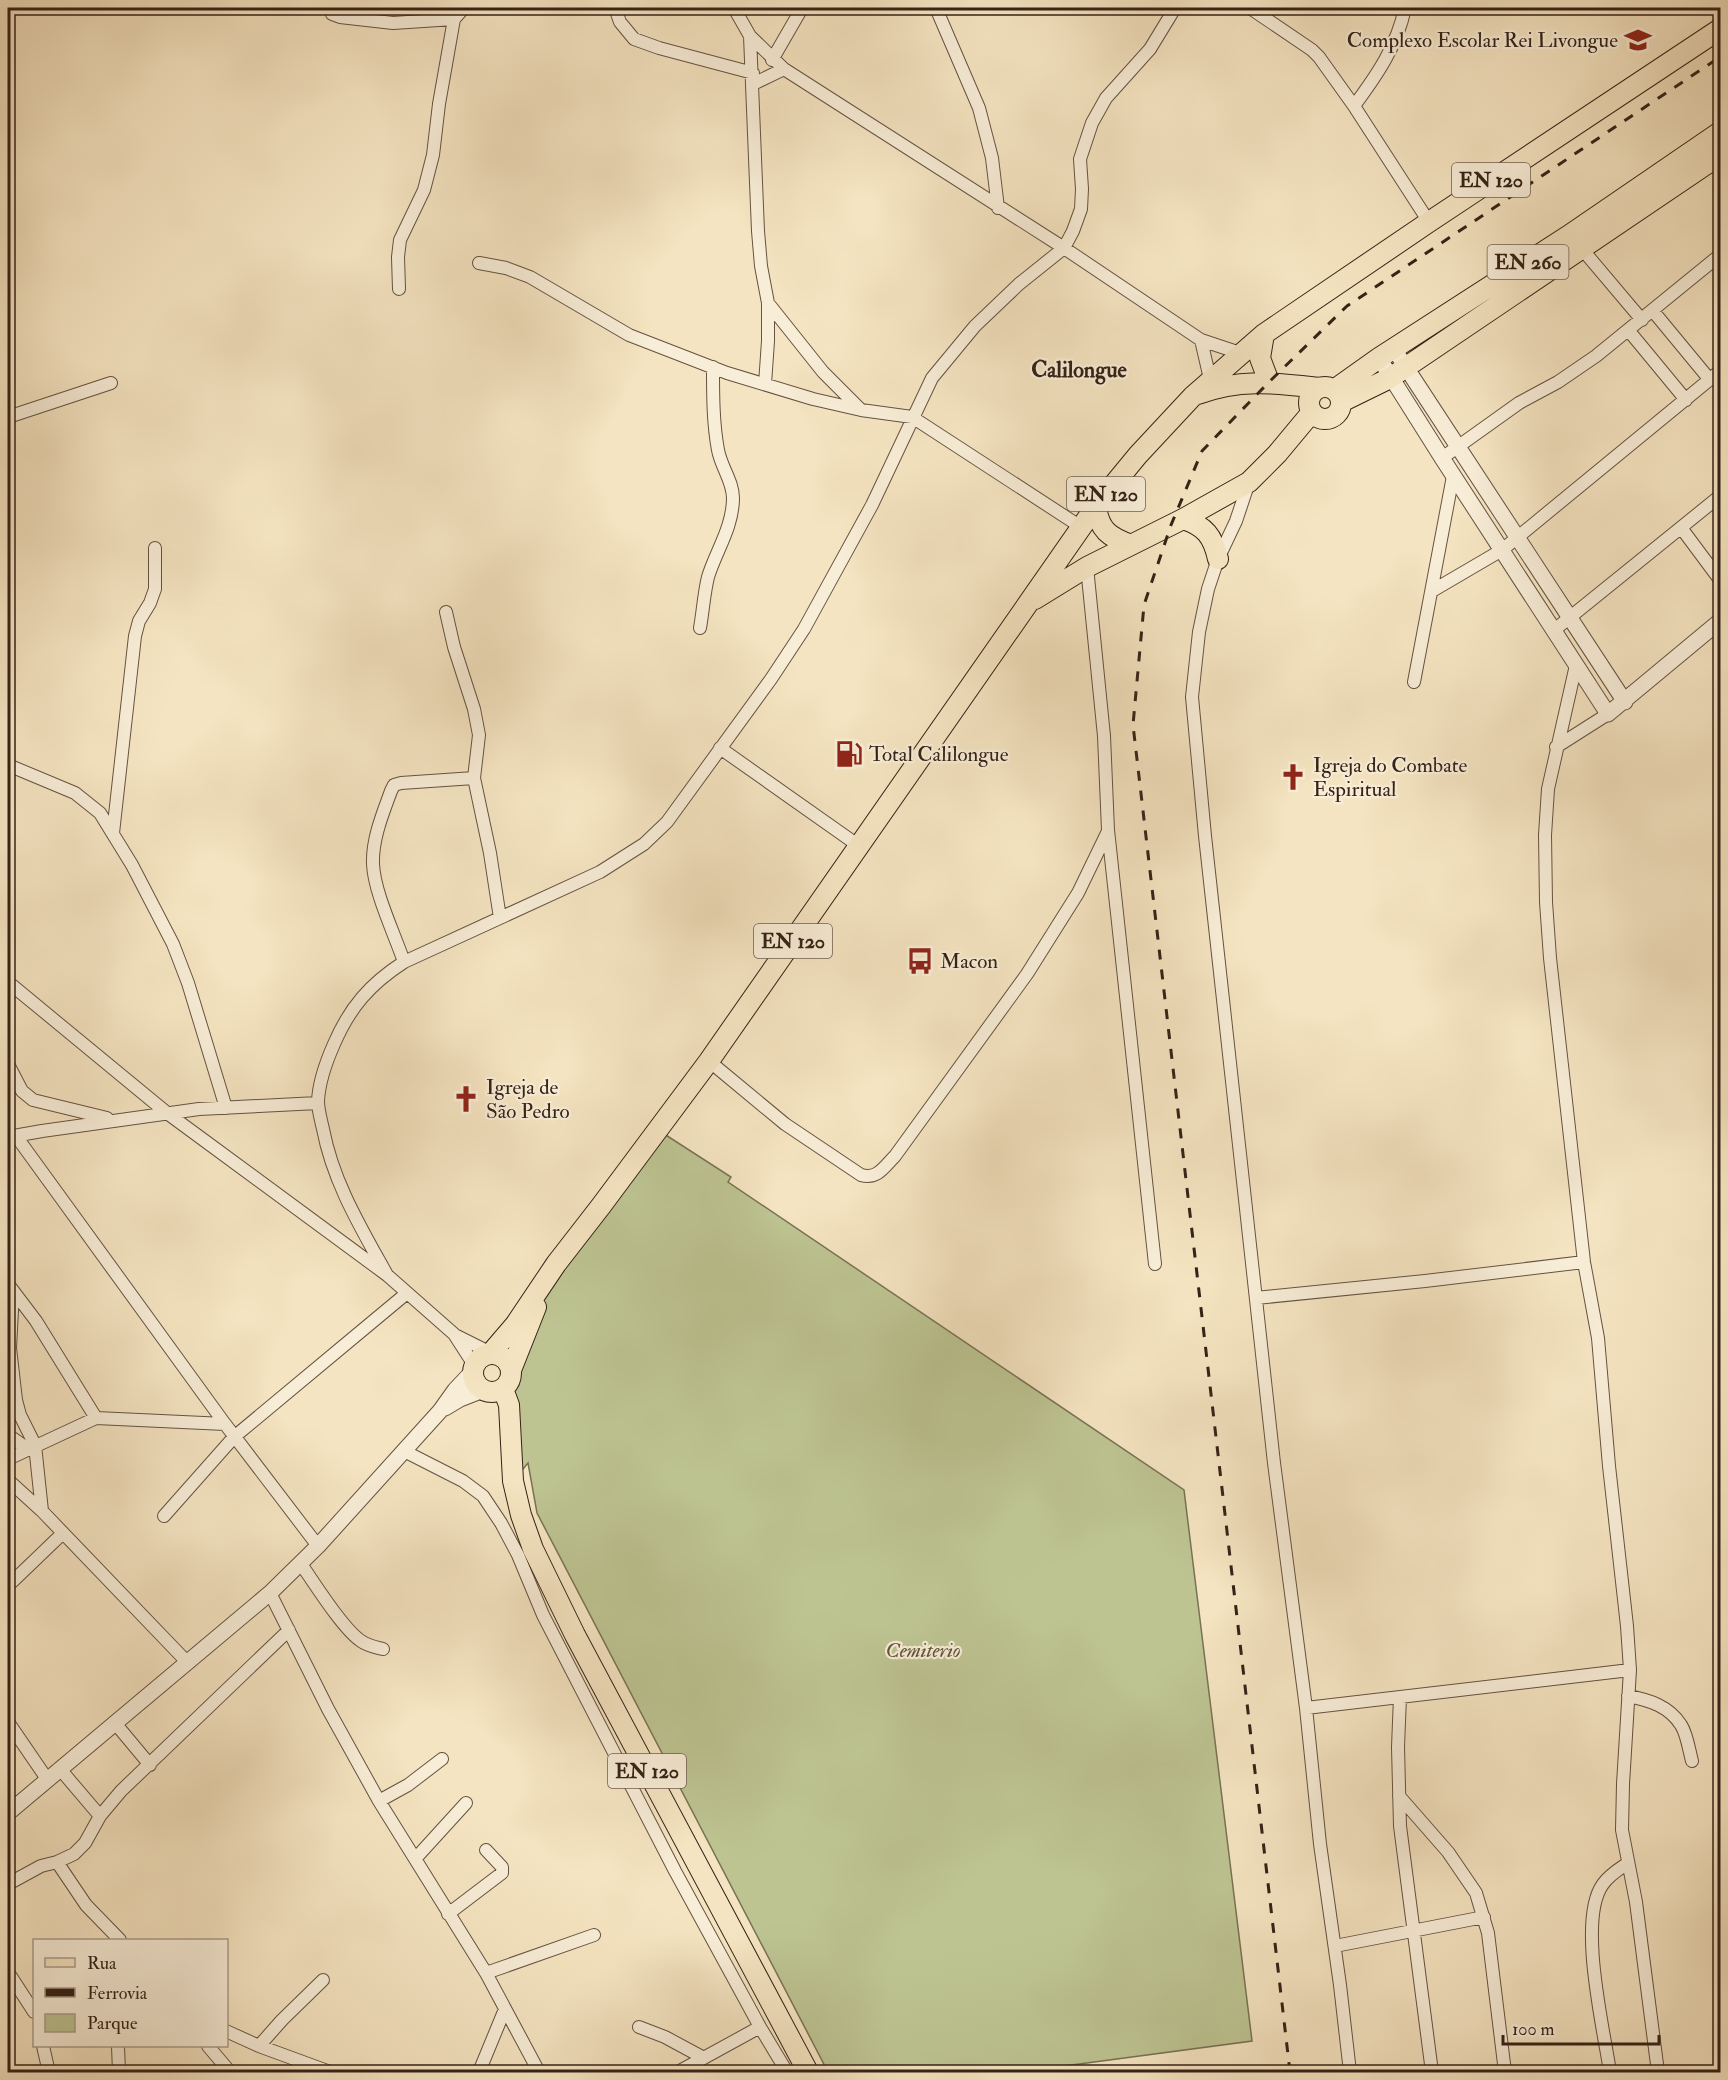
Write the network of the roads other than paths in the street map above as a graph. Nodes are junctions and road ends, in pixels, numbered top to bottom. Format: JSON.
{"nodes":[{"id":1,"x":330,"y":8,"type":"edge"},
{"id":2,"x":464,"y":8,"type":"edge"},
{"id":3,"x":615,"y":8,"type":"edge"},
{"id":4,"x":734,"y":8,"type":"edge"},
{"id":5,"x":802,"y":8,"type":"edge"},
{"id":6,"x":936,"y":8,"type":"edge"},
{"id":7,"x":1175,"y":8,"type":"edge"},
{"id":8,"x":1250,"y":8,"type":"edge"},
{"id":9,"x":1405,"y":8,"type":"edge"},
{"id":10,"x":454,"y":19,"type":"junction"},
{"id":11,"x":1720,"y":29,"type":"edge"},
{"id":12,"x":750,"y":36,"type":"junction"},
{"id":13,"x":772,"y":60,"type":"junction"},
{"id":14,"x":784,"y":69,"type":"junction"},
{"id":15,"x":753,"y":79,"type":"junction"},
{"id":16,"x":1354,"y":106,"type":"junction"},
{"id":17,"x":1720,"y":132,"type":"edge"},
{"id":18,"x":1720,"y":155,"type":"edge"},
{"id":19,"x":1661,"y":182,"type":"junction"},
{"id":20,"x":998,"y":207,"type":"junction"},
{"id":21,"x":1429,"y":222,"type":"junction"},
{"id":22,"x":1064,"y":248,"type":"junction"},
{"id":23,"x":1582,"y":249,"type":"junction"},
{"id":24,"x":1720,"y":255,"type":"edge"},
{"id":25,"x":479,"y":263,"type":"dead end"},
{"id":26,"x":399,"y":289,"type":"dead end"},
{"id":27,"x":1487,"y":300,"type":"junction"},
{"id":28,"x":768,"y":303,"type":"junction"},
{"id":29,"x":1653,"y":311,"type":"junction"},
{"id":30,"x":1642,"y":320,"type":"junction"},
{"id":31,"x":1629,"y":331,"type":"junction"},
{"id":32,"x":1264,"y":334,"type":"junction"},
{"id":33,"x":1201,"y":340,"type":"junction"},
{"id":34,"x":1240,"y":353,"type":"junction"},
{"id":35,"x":1387,"y":353,"type":"junction"},
{"id":36,"x":713,"y":367,"type":"junction"},
{"id":37,"x":1720,"y":371,"type":"edge"},
{"id":38,"x":1398,"y":372,"type":"junction"},
{"id":39,"x":1210,"y":379,"type":"junction"},
{"id":40,"x":1710,"y":380,"type":"junction"},
{"id":41,"x":111,"y":382,"type":"dead end"},
{"id":42,"x":1269,"y":382,"type":"junction"},
{"id":43,"x":765,"y":384,"type":"junction"},
{"id":44,"x":1332,"y":393,"type":"junction"},
{"id":45,"x":1193,"y":396,"type":"junction"},
{"id":46,"x":1686,"y":400,"type":"junction"},
{"id":47,"x":861,"y":410,"type":"junction"},
{"id":48,"x":1312,"y":412,"type":"junction"},
{"id":49,"x":8,"y":417,"type":"edge"},
{"id":50,"x":912,"y":417,"type":"junction"},
{"id":51,"x":1458,"y":447,"type":"junction"},
{"id":52,"x":1442,"y":458,"type":"junction"},
{"id":53,"x":1453,"y":476,"type":"junction"},
{"id":54,"x":1249,"y":482,"type":"junction"},
{"id":55,"x":1720,"y":496,"type":"edge"},
{"id":56,"x":1096,"y":506,"type":"junction"},
{"id":57,"x":1183,"y":519,"type":"junction"},
{"id":58,"x":1081,"y":527,"type":"junction"},
{"id":59,"x":1682,"y":528,"type":"junction"},
{"id":60,"x":1518,"y":538,"type":"junction"},
{"id":61,"x":1131,"y":545,"type":"junction"},
{"id":62,"x":155,"y":548,"type":"dead end"},
{"id":63,"x":1502,"y":550,"type":"junction"},
{"id":64,"x":1218,"y":559,"type":"junction"},
{"id":65,"x":1087,"y":567,"type":"junction"},
{"id":66,"x":1720,"y":580,"type":"edge"},
{"id":67,"x":1432,"y":591,"type":"junction"},
{"id":68,"x":1030,"y":602,"type":"junction"},
{"id":69,"x":446,"y":612,"type":"dead end"},
{"id":70,"x":1572,"y":618,"type":"junction"},
{"id":71,"x":1720,"y":621,"type":"edge"},
{"id":72,"x":700,"y":627,"type":"dead end"},
{"id":73,"x":1553,"y":631,"type":"junction"},
{"id":74,"x":1576,"y":665,"type":"junction"},
{"id":75,"x":1414,"y":682,"type":"dead end"},
{"id":76,"x":1625,"y":702,"type":"junction"},
{"id":77,"x":1608,"y":714,"type":"junction"},
{"id":78,"x":1556,"y":747,"type":"junction"},
{"id":79,"x":720,"y":748,"type":"junction"},
{"id":80,"x":8,"y":765,"type":"edge"},
{"id":81,"x":474,"y":778,"type":"junction"},
{"id":82,"x":1108,"y":830,"type":"junction"},
{"id":83,"x":113,"y":833,"type":"junction"},
{"id":84,"x":859,"y":846,"type":"junction"},
{"id":85,"x":500,"y":918,"type":"junction"},
{"id":86,"x":404,"y":962,"type":"junction"},
{"id":87,"x":8,"y":982,"type":"edge"},
{"id":88,"x":709,"y":1061,"type":"junction"},
{"id":89,"x":8,"y":1064,"type":"edge"},
{"id":90,"x":318,"y":1103,"type":"junction"},
{"id":91,"x":226,"y":1108,"type":"junction"},
{"id":92,"x":167,"y":1113,"type":"junction"},
{"id":93,"x":114,"y":1120,"type":"junction"},
{"id":94,"x":12,"y":1137,"type":"edge"},
{"id":95,"x":1584,"y":1262,"type":"junction"},
{"id":96,"x":1155,"y":1264,"type":"dead end"},
{"id":97,"x":549,"y":1274,"type":"junction"},
{"id":98,"x":387,"y":1275,"type":"junction"},
{"id":99,"x":10,"y":1288,"type":"edge"},
{"id":100,"x":407,"y":1293,"type":"junction"},
{"id":101,"x":1256,"y":1298,"type":"junction"},
{"id":102,"x":454,"y":1334,"type":"junction"},
{"id":103,"x":491,"y":1353,"type":"junction"},
{"id":104,"x":473,"y":1368,"type":"junction"},
{"id":105,"x":511,"y":1370,"type":"junction"},
{"id":106,"x":492,"y":1390,"type":"junction"},
{"id":107,"x":440,"y":1411,"type":"junction"},
{"id":108,"x":96,"y":1418,"type":"junction"},
{"id":109,"x":225,"y":1424,"type":"junction"},
{"id":110,"x":8,"y":1435,"type":"edge"},
{"id":111,"x":234,"y":1437,"type":"junction"},
{"id":112,"x":31,"y":1447,"type":"junction"},
{"id":113,"x":404,"y":1452,"type":"junction"},
{"id":114,"x":8,"y":1460,"type":"edge"},
{"id":115,"x":8,"y":1480,"type":"edge"},
{"id":116,"x":42,"y":1511,"type":"junction"},
{"id":117,"x":164,"y":1516,"type":"dead end"},
{"id":118,"x":63,"y":1533,"type":"junction"},
{"id":119,"x":318,"y":1546,"type":"junction"},
{"id":120,"x":301,"y":1564,"type":"junction"},
{"id":121,"x":12,"y":1582,"type":"dead end"},
{"id":122,"x":270,"y":1593,"type":"junction"},
{"id":123,"x":289,"y":1630,"type":"junction"},
{"id":124,"x":383,"y":1649,"type":"dead end"},
{"id":125,"x":187,"y":1662,"type":"junction"},
{"id":126,"x":1630,"y":1670,"type":"junction"},
{"id":127,"x":1628,"y":1696,"type":"junction"},
{"id":128,"x":1400,"y":1697,"type":"junction"},
{"id":129,"x":1306,"y":1708,"type":"junction"},
{"id":130,"x":8,"y":1722,"type":"edge"},
{"id":131,"x":115,"y":1722,"type":"junction"},
{"id":132,"x":442,"y":1759,"type":"dead end"},
{"id":133,"x":1692,"y":1761,"type":"dead end"},
{"id":134,"x":150,"y":1765,"type":"junction"},
{"id":135,"x":60,"y":1769,"type":"junction"},
{"id":136,"x":47,"y":1779,"type":"junction"},
{"id":137,"x":1399,"y":1796,"type":"junction"},
{"id":138,"x":379,"y":1802,"type":"junction"},
{"id":139,"x":466,"y":1803,"type":"dead end"},
{"id":140,"x":8,"y":1814,"type":"edge"},
{"id":141,"x":100,"y":1816,"type":"junction"},
{"id":142,"x":486,"y":1850,"type":"dead end"},
{"id":143,"x":415,"y":1859,"type":"junction"},
{"id":144,"x":57,"y":1862,"type":"junction"},
{"id":145,"x":1628,"y":1863,"type":"junction"},
{"id":146,"x":8,"y":1884,"type":"edge"},
{"id":147,"x":448,"y":1914,"type":"junction"},
{"id":148,"x":1484,"y":1917,"type":"junction"},
{"id":149,"x":1414,"y":1932,"type":"junction"},
{"id":150,"x":594,"y":1935,"type":"dead end"},
{"id":151,"x":116,"y":1938,"type":"edge"},
{"id":152,"x":1335,"y":1946,"type":"junction"},
{"id":153,"x":8,"y":1971,"type":"edge"},
{"id":154,"x":486,"y":1973,"type":"junction"},
{"id":155,"x":323,"y":1980,"type":"dead end"},
{"id":156,"x":505,"y":2009,"type":"junction"},
{"id":157,"x":33,"y":2010,"type":"edge"},
{"id":158,"x":639,"y":2027,"type":"dead end"},
{"id":159,"x":760,"y":2027,"type":"junction"},
{"id":160,"x":228,"y":2032,"type":"edge"},
{"id":161,"x":259,"y":2046,"type":"junction"},
{"id":162,"x":43,"y":2047,"type":"edge"},
{"id":163,"x":118,"y":2047,"type":"edge"},
{"id":164,"x":209,"y":2047,"type":"edge"},
{"id":165,"x":704,"y":2058,"type":"junction"},
{"id":166,"x":48,"y":2068,"type":"dead end"},
{"id":167,"x":119,"y":2073,"type":"edge"},
{"id":168,"x":230,"y":2073,"type":"edge"},
{"id":169,"x":330,"y":2073,"type":"edge"},
{"id":170,"x":479,"y":2073,"type":"edge"},
{"id":171,"x":538,"y":2073,"type":"edge"},
{"id":172,"x":678,"y":2073,"type":"edge"},
{"id":173,"x":788,"y":2073,"type":"edge"},
{"id":174,"x":808,"y":2073,"type":"edge"},
{"id":175,"x":1350,"y":2073,"type":"edge"},
{"id":176,"x":1432,"y":2073,"type":"edge"},
{"id":177,"x":1505,"y":2073,"type":"edge"},
{"id":178,"x":1610,"y":2073,"type":"edge"},
{"id":179,"x":1658,"y":2073,"type":"edge"}],
"edges":[{"from":1,"to":10,"type":"street"},
{"from":2,"to":10,"type":"street"},
{"from":3,"to":15,"type":"street"},
{"from":4,"to":12,"type":"street"},
{"from":5,"to":13,"type":"street"},
{"from":6,"to":20,"type":"street"},
{"from":7,"to":22,"type":"street"},
{"from":8,"to":16,"type":"street"},
{"from":9,"to":16,"type":"street"},
{"from":10,"to":26,"type":"street"},
{"from":11,"to":21,"type":"main road","number":"EN 120"},
{"from":12,"to":13,"type":"street"},
{"from":12,"to":15,"type":"street"},
{"from":13,"to":14,"type":"street"},
{"from":14,"to":15,"type":"street"},
{"from":14,"to":20,"type":"street"},
{"from":15,"to":28,"type":"street"},
{"from":16,"to":21,"type":"street"},
{"from":17,"to":19,"type":"main road","number":"EN 260"},
{"from":18,"to":19,"type":"main road","number":"EN 260"},
{"from":19,"to":23,"type":"main road","number":"EN 260"},
{"from":19,"to":27,"type":"main road","number":"EN 260"},
{"from":20,"to":22,"type":"street"},
{"from":21,"to":32,"type":"main road","number":"EN 120"},
{"from":22,"to":33,"type":"street"},
{"from":22,"to":50,"type":"street"},
{"from":23,"to":27,"type":"main road","number":"EN 260"},
{"from":23,"to":30,"type":"street"},
{"from":24,"to":29,"type":"street"},
{"from":25,"to":36,"type":"street"},
{"from":27,"to":35,"type":"main road","number":"EN 260"},
{"from":27,"to":38,"type":"main road","number":"EN 260"},
{"from":28,"to":43,"type":"street"},
{"from":28,"to":47,"type":"street"},
{"from":29,"to":30,"type":"street"},
{"from":29,"to":40,"type":"street"},
{"from":30,"to":31,"type":"street"},
{"from":31,"to":46,"type":"street"},
{"from":31,"to":51,"type":"street"},
{"from":32,"to":34,"type":"main road","number":"EN 120"},
{"from":32,"to":42,"type":"main road"},
{"from":33,"to":34,"type":"street"},
{"from":33,"to":39,"type":"street"},
{"from":34,"to":39,"type":"main road","number":"EN 120"},
{"from":35,"to":38,"type":"street"},
{"from":35,"to":44,"type":"main road","number":"EN 260"},
{"from":36,"to":43,"type":"street"},
{"from":36,"to":72,"type":"street"},
{"from":37,"to":40,"type":"street"},
{"from":38,"to":44,"type":"main road","number":"EN 260"},
{"from":38,"to":51,"type":"street"},
{"from":38,"to":52,"type":"street"},
{"from":39,"to":45,"type":"main road","number":"EN 120"},
{"from":40,"to":46,"type":"street"},
{"from":41,"to":49,"type":"street"},
{"from":42,"to":44,"type":"main road","number":"EN 120"},
{"from":42,"to":45,"type":"main road","number":"EN 120"},
{"from":43,"to":47,"type":"street"},
{"from":44,"to":48,"type":"main road","number":"EN 120"},
{"from":44,"to":48,"type":"main road"},
{"from":45,"to":56,"type":"main road","number":"EN 120"},
{"from":46,"to":60,"type":"street"},
{"from":47,"to":50,"type":"street"},
{"from":48,"to":54,"type":"main road","number":"EN 120"},
{"from":50,"to":58,"type":"street"},
{"from":50,"to":79,"type":"street"},
{"from":51,"to":52,"type":"street"},
{"from":51,"to":60,"type":"street"},
{"from":52,"to":53,"type":"street"},
{"from":53,"to":63,"type":"street"},
{"from":53,"to":67,"type":"street"},
{"from":54,"to":57,"type":"main road","number":"EN 120"},
{"from":54,"to":64,"type":"street"},
{"from":55,"to":59,"type":"street"},
{"from":56,"to":58,"type":"main road","number":"EN 120"},
{"from":56,"to":61,"type":"main road"},
{"from":57,"to":61,"type":"main road","number":"EN 120"},
{"from":57,"to":64,"type":"main road"},
{"from":58,"to":68,"type":"main road","number":"EN 120"},
{"from":59,"to":66,"type":"street"},
{"from":59,"to":70,"type":"street"},
{"from":60,"to":63,"type":"street"},
{"from":60,"to":70,"type":"street"},
{"from":61,"to":65,"type":"main road","number":"EN 120"},
{"from":62,"to":83,"type":"street"},
{"from":63,"to":67,"type":"street"},
{"from":63,"to":73,"type":"street"},
{"from":64,"to":101,"type":"street"},
{"from":65,"to":68,"type":"main road","number":"EN 120"},
{"from":65,"to":82,"type":"street"},
{"from":67,"to":75,"type":"street"},
{"from":68,"to":84,"type":"main road","number":"EN 120"},
{"from":69,"to":81,"type":"street"},
{"from":70,"to":73,"type":"street"},
{"from":70,"to":76,"type":"street"},
{"from":71,"to":76,"type":"street"},
{"from":73,"to":74,"type":"street"},
{"from":74,"to":77,"type":"street"},
{"from":74,"to":78,"type":"street"},
{"from":76,"to":77,"type":"street"},
{"from":77,"to":78,"type":"street"},
{"from":78,"to":95,"type":"street"},
{"from":79,"to":84,"type":"street"},
{"from":79,"to":85,"type":"street"},
{"from":80,"to":83,"type":"street"},
{"from":81,"to":85,"type":"street"},
{"from":81,"to":86,"type":"street"},
{"from":82,"to":88,"type":"street"},
{"from":82,"to":96,"type":"street"},
{"from":83,"to":91,"type":"street"},
{"from":84,"to":88,"type":"main road","number":"EN 120"},
{"from":85,"to":86,"type":"street"},
{"from":86,"to":90,"type":"street"},
{"from":87,"to":92,"type":"street"},
{"from":88,"to":97,"type":"main road","number":"EN 120"},
{"from":89,"to":93,"type":"street"},
{"from":90,"to":91,"type":"street"},
{"from":90,"to":98,"type":"street"},
{"from":91,"to":92,"type":"street"},
{"from":92,"to":93,"type":"street"},
{"from":92,"to":98,"type":"street"},
{"from":93,"to":94,"type":"street"},
{"from":94,"to":109,"type":"street"},
{"from":95,"to":101,"type":"street"},
{"from":95,"to":126,"type":"street"},
{"from":97,"to":103,"type":"main road","number":"EN 120"},
{"from":97,"to":105,"type":"main road","number":"EN 120"},
{"from":98,"to":100,"type":"street"},
{"from":99,"to":108,"type":"street"},
{"from":99,"to":112,"type":"street"},
{"from":100,"to":102,"type":"street"},
{"from":100,"to":111,"type":"street"},
{"from":101,"to":129,"type":"street"},
{"from":102,"to":103,"type":"street"},
{"from":102,"to":104,"type":"street"},
{"from":103,"to":104,"type":"main road","number":"EN 120"},
{"from":103,"to":105,"type":"main road"},
{"from":104,"to":106,"type":"main road","number":"EN 120"},
{"from":104,"to":107,"type":"street"},
{"from":105,"to":106,"type":"main road","number":"EN 120"},
{"from":106,"to":107,"type":"street"},
{"from":106,"to":174,"type":"main road","number":"EN 120"},
{"from":107,"to":113,"type":"street"},
{"from":108,"to":109,"type":"street"},
{"from":108,"to":112,"type":"street"},
{"from":109,"to":111,"type":"street"},
{"from":110,"to":112,"type":"street"},
{"from":111,"to":117,"type":"street"},
{"from":111,"to":119,"type":"street"},
{"from":112,"to":114,"type":"street"},
{"from":112,"to":116,"type":"street"},
{"from":113,"to":119,"type":"street"},
{"from":113,"to":159,"type":"street"},
{"from":115,"to":116,"type":"street"},
{"from":116,"to":118,"type":"street"},
{"from":118,"to":121,"type":"street"},
{"from":118,"to":125,"type":"street"},
{"from":119,"to":120,"type":"street"},
{"from":120,"to":122,"type":"street"},
{"from":120,"to":124,"type":"street"},
{"from":122,"to":123,"type":"street"},
{"from":122,"to":125,"type":"street"},
{"from":123,"to":134,"type":"street"},
{"from":123,"to":138,"type":"street"},
{"from":125,"to":131,"type":"street"},
{"from":126,"to":127,"type":"street"},
{"from":126,"to":128,"type":"street"},
{"from":127,"to":133,"type":"street"},
{"from":127,"to":145,"type":"street"},
{"from":128,"to":129,"type":"street"},
{"from":128,"to":137,"type":"street"},
{"from":129,"to":152,"type":"street"},
{"from":130,"to":136,"type":"street"},
{"from":131,"to":134,"type":"street"},
{"from":131,"to":135,"type":"street"},
{"from":132,"to":138,"type":"street"},
{"from":134,"to":141,"type":"street"},
{"from":135,"to":136,"type":"street"},
{"from":135,"to":141,"type":"street"},
{"from":136,"to":140,"type":"street"},
{"from":137,"to":148,"type":"street"},
{"from":137,"to":149,"type":"street"},
{"from":138,"to":143,"type":"street"},
{"from":139,"to":143,"type":"street"},
{"from":141,"to":144,"type":"street"},
{"from":142,"to":147,"type":"street"},
{"from":143,"to":147,"type":"street"},
{"from":144,"to":146,"type":"street"},
{"from":144,"to":151,"type":"street"},
{"from":145,"to":178,"type":"street"},
{"from":145,"to":179,"type":"street"},
{"from":147,"to":154,"type":"street"},
{"from":148,"to":149,"type":"street"},
{"from":148,"to":177,"type":"street"},
{"from":149,"to":152,"type":"street"},
{"from":149,"to":176,"type":"street"},
{"from":150,"to":154,"type":"street"},
{"from":152,"to":175,"type":"street"},
{"from":153,"to":157,"type":"street"},
{"from":154,"to":156,"type":"street"},
{"from":155,"to":161,"type":"street"},
{"from":156,"to":170,"type":"street"},
{"from":156,"to":171,"type":"street"},
{"from":158,"to":165,"type":"street"},
{"from":159,"to":165,"type":"street"},
{"from":159,"to":173,"type":"street"},
{"from":160,"to":161,"type":"street"},
{"from":161,"to":169,"type":"street"},
{"from":162,"to":166,"type":"street"},
{"from":163,"to":167,"type":"street"},
{"from":164,"to":168,"type":"street"},
{"from":165,"to":172,"type":"street"}]}
